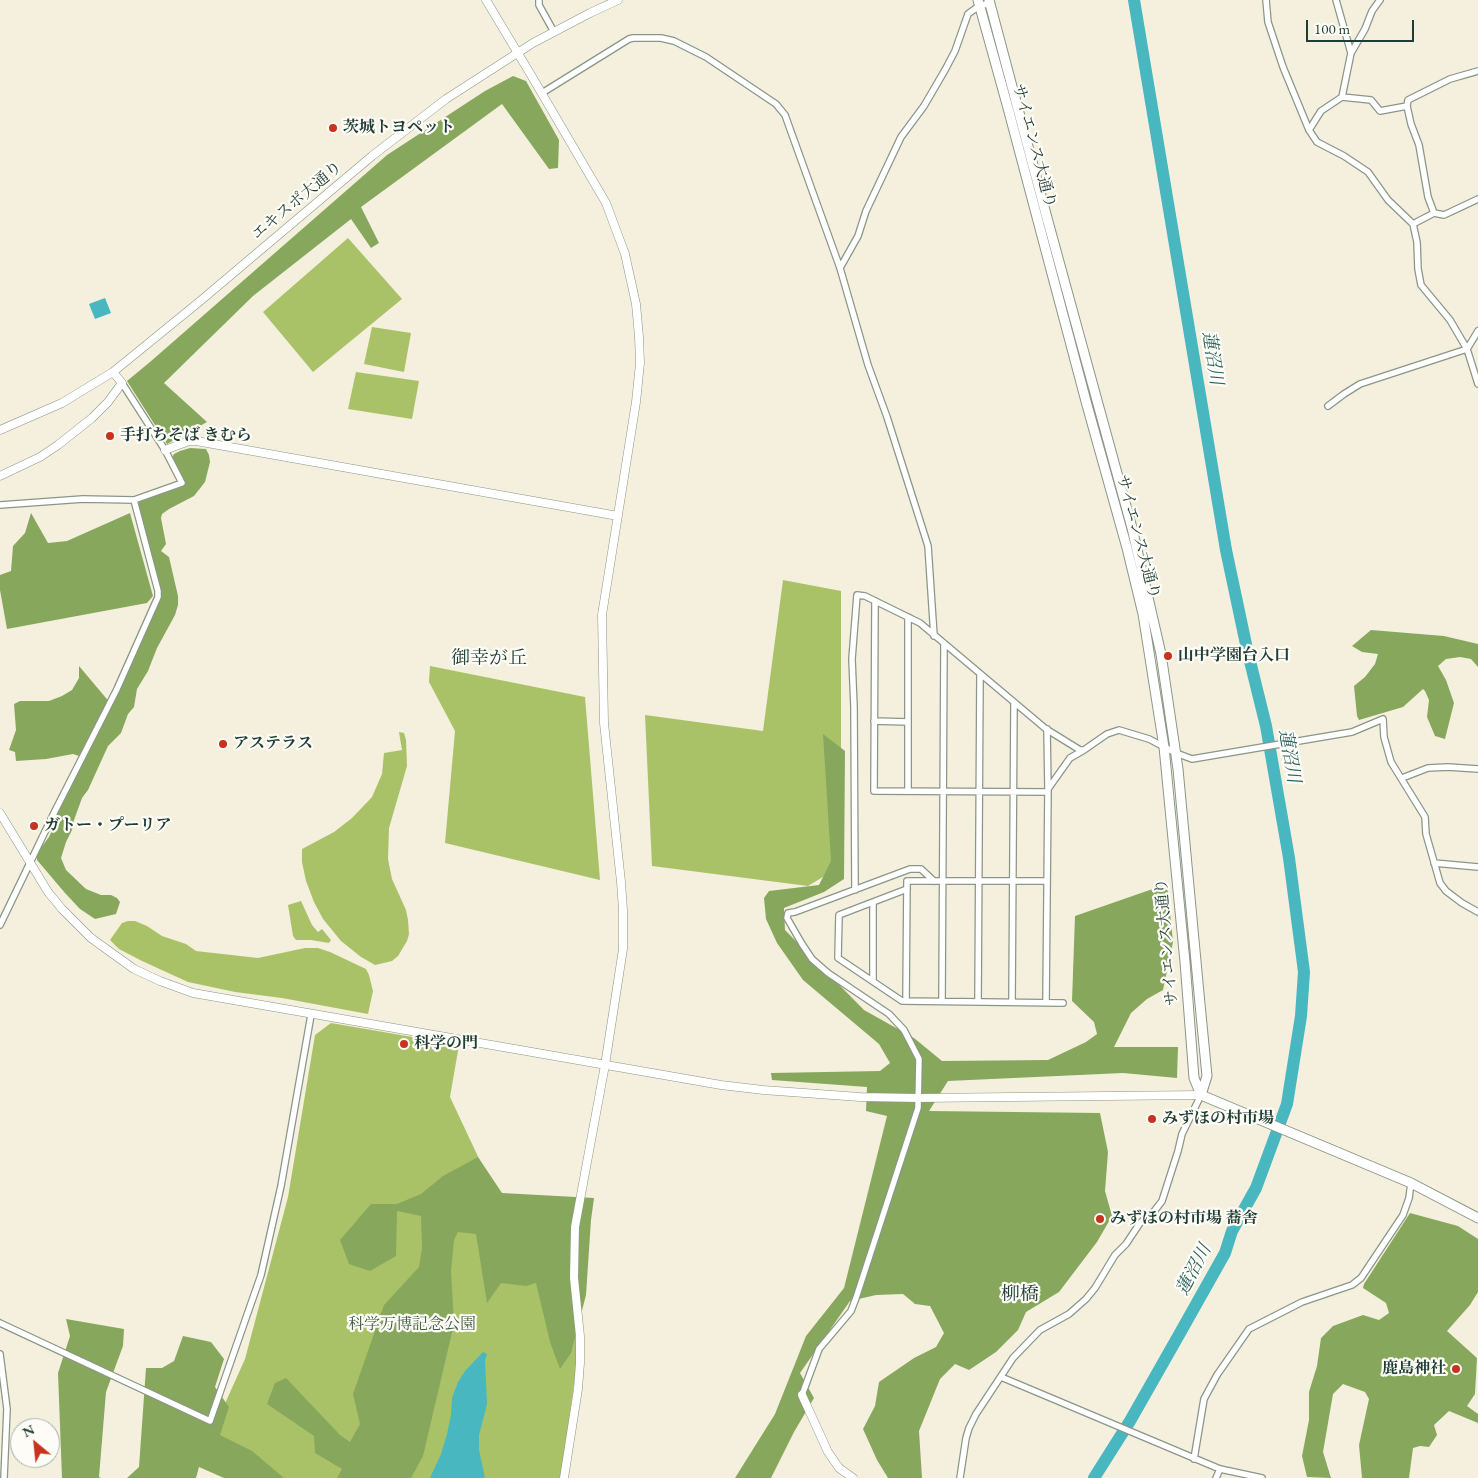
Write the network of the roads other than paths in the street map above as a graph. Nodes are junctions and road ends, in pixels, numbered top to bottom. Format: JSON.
{"nodes":[{"id":1,"x":486,"y":0,"type":"edge"},
{"id":2,"x":539,"y":0,"type":"edge"},
{"id":3,"x":618,"y":0,"type":"edge"},
{"id":4,"x":1266,"y":0,"type":"edge"},
{"id":5,"x":1336,"y":0,"type":"edge"},
{"id":6,"x":1380,"y":0,"type":"edge"},
{"id":7,"x":990,"y":2,"type":"edge"},
{"id":8,"x":978,"y":3,"type":"edge"},
{"id":9,"x":554,"y":32,"type":"junction"},
{"id":10,"x":518,"y":52,"type":"junction"},
{"id":11,"x":1351,"y":53,"type":"junction"},
{"id":12,"x":1478,"y":71,"type":"edge"},
{"id":13,"x":542,"y":93,"type":"junction"},
{"id":14,"x":1342,"y":97,"type":"junction"},
{"id":15,"x":1407,"y":106,"type":"junction"},
{"id":16,"x":1309,"y":130,"type":"junction"},
{"id":17,"x":1478,"y":199,"type":"edge"},
{"id":18,"x":1434,"y":213,"type":"junction"},
{"id":19,"x":1413,"y":224,"type":"junction"},
{"id":20,"x":840,"y":268,"type":"junction"},
{"id":21,"x":1478,"y":331,"type":"edge"},
{"id":22,"x":1466,"y":349,"type":"junction"},
{"id":23,"x":113,"y":372,"type":"junction"},
{"id":24,"x":122,"y":383,"type":"junction"},
{"id":25,"x":1478,"y":384,"type":"edge"},
{"id":26,"x":1328,"y":406,"type":"dead end"},
{"id":27,"x":0,"y":430,"type":"edge"},
{"id":28,"x":165,"y":450,"type":"junction"},
{"id":29,"x":0,"y":476,"type":"edge"},
{"id":30,"x":134,"y":500,"type":"junction"},
{"id":31,"x":0,"y":505,"type":"edge"},
{"id":32,"x":618,"y":516,"type":"junction"},
{"id":33,"x":875,"y":601,"type":"junction"},
{"id":34,"x":908,"y":617,"type":"junction"},
{"id":35,"x":934,"y":636,"type":"junction"},
{"id":36,"x":944,"y":644,"type":"junction"},
{"id":37,"x":980,"y":675,"type":"junction"},
{"id":38,"x":1014,"y":702,"type":"junction"},
{"id":39,"x":874,"y":721,"type":"junction"},
{"id":40,"x":908,"y":722,"type":"junction"},
{"id":41,"x":1047,"y":730,"type":"junction"},
{"id":42,"x":1164,"y":747,"type":"junction"},
{"id":43,"x":1084,"y":750,"type":"junction"},
{"id":44,"x":1176,"y":753,"type":"junction"},
{"id":45,"x":1478,"y":769,"type":"edge"},
{"id":46,"x":1402,"y":778,"type":"junction"},
{"id":47,"x":908,"y":791,"type":"junction"},
{"id":48,"x":943,"y":791,"type":"junction"},
{"id":49,"x":1048,"y":791,"type":"junction"},
{"id":50,"x":980,"y":792,"type":"junction"},
{"id":51,"x":1013,"y":792,"type":"junction"},
{"id":52,"x":0,"y":813,"type":"edge"},
{"id":53,"x":30,"y":863,"type":"junction"},
{"id":54,"x":1434,"y":863,"type":"junction"},
{"id":55,"x":1478,"y":867,"type":"edge"},
{"id":56,"x":934,"y":881,"type":"junction"},
{"id":57,"x":943,"y":881,"type":"junction"},
{"id":58,"x":979,"y":881,"type":"junction"},
{"id":59,"x":1013,"y":881,"type":"junction"},
{"id":60,"x":1047,"y":881,"type":"junction"},
{"id":61,"x":906,"y":889,"type":"junction"},
{"id":62,"x":855,"y":890,"type":"junction"},
{"id":63,"x":873,"y":902,"type":"junction"},
{"id":64,"x":1478,"y":912,"type":"edge"},
{"id":65,"x":0,"y":925,"type":"edge"},
{"id":66,"x":873,"y":981,"type":"junction"},
{"id":67,"x":906,"y":1001,"type":"junction"},
{"id":68,"x":942,"y":1002,"type":"junction"},
{"id":69,"x":978,"y":1002,"type":"junction"},
{"id":70,"x":1012,"y":1002,"type":"junction"},
{"id":71,"x":1046,"y":1002,"type":"junction"},
{"id":72,"x":1063,"y":1002,"type":"dead end"},
{"id":73,"x":311,"y":1015,"type":"junction"},
{"id":74,"x":605,"y":1065,"type":"junction"},
{"id":75,"x":1201,"y":1095,"type":"junction"},
{"id":76,"x":919,"y":1098,"type":"junction"},
{"id":77,"x":1412,"y":1183,"type":"junction"},
{"id":78,"x":1478,"y":1218,"type":"edge"},
{"id":79,"x":0,"y":1323,"type":"edge"},
{"id":80,"x":0,"y":1354,"type":"edge"},
{"id":81,"x":1001,"y":1377,"type":"junction"},
{"id":82,"x":802,"y":1395,"type":"joint"},
{"id":83,"x":1194,"y":1459,"type":"junction"},
{"id":84,"x":1220,"y":1469,"type":"junction"},
{"id":85,"x":4,"y":1478,"type":"edge"},
{"id":86,"x":564,"y":1478,"type":"edge"},
{"id":87,"x":853,"y":1478,"type":"edge"},
{"id":88,"x":960,"y":1478,"type":"edge"},
{"id":89,"x":1216,"y":1478,"type":"edge"},
{"id":90,"x":1262,"y":1478,"type":"edge"}],
"edges":[{"from":1,"to":10,"type":"street"},
{"from":2,"to":9,"type":"street"},
{"from":3,"to":9,"type":"street","name":"エキスポ大通り"},
{"from":4,"to":16,"type":"street"},
{"from":5,"to":11,"type":"street"},
{"from":6,"to":11,"type":"street"},
{"from":7,"to":8,"type":"street"},
{"from":7,"to":44,"type":"main road","name":"サイエンス大通り"},
{"from":8,"to":20,"type":"street"},
{"from":8,"to":42,"type":"main road","name":"サイエンス大通り"},
{"from":9,"to":10,"type":"street","name":"エキスポ大通り"},
{"from":10,"to":13,"type":"street"},
{"from":10,"to":23,"type":"street","name":"エキスポ大通り"},
{"from":11,"to":14,"type":"street"},
{"from":12,"to":15,"type":"street"},
{"from":13,"to":20,"type":"street"},
{"from":13,"to":32,"type":"street"},
{"from":14,"to":15,"type":"street"},
{"from":14,"to":16,"type":"street"},
{"from":15,"to":18,"type":"street"},
{"from":16,"to":19,"type":"street"},
{"from":17,"to":18,"type":"street"},
{"from":18,"to":19,"type":"street"},
{"from":19,"to":22,"type":"street"},
{"from":20,"to":35,"type":"street"},
{"from":21,"to":22,"type":"street"},
{"from":22,"to":25,"type":"street"},
{"from":22,"to":26,"type":"street"},
{"from":23,"to":24,"type":"street"},
{"from":23,"to":27,"type":"street","name":"エキスポ大通り"},
{"from":24,"to":28,"type":"street"},
{"from":24,"to":29,"type":"street"},
{"from":28,"to":30,"type":"street"},
{"from":28,"to":32,"type":"street"},
{"from":30,"to":31,"type":"street"},
{"from":30,"to":53,"type":"street"},
{"from":32,"to":74,"type":"street"},
{"from":33,"to":34,"type":"street"},
{"from":33,"to":39,"type":"street"},
{"from":33,"to":62,"type":"street"},
{"from":34,"to":35,"type":"street"},
{"from":34,"to":40,"type":"street"},
{"from":35,"to":36,"type":"street"},
{"from":36,"to":37,"type":"street"},
{"from":36,"to":48,"type":"street"},
{"from":37,"to":38,"type":"street"},
{"from":37,"to":50,"type":"street"},
{"from":38,"to":41,"type":"street"},
{"from":38,"to":51,"type":"street"},
{"from":39,"to":40,"type":"street"},
{"from":39,"to":47,"type":"street"},
{"from":40,"to":47,"type":"street"},
{"from":41,"to":43,"type":"street"},
{"from":41,"to":49,"type":"street"},
{"from":42,"to":43,"type":"street"},
{"from":42,"to":44,"type":"street"},
{"from":42,"to":75,"type":"main road","name":"サイエンス大通り"},
{"from":43,"to":49,"type":"street"},
{"from":44,"to":46,"type":"street"},
{"from":44,"to":75,"type":"main road","name":"サイエンス大通り"},
{"from":45,"to":46,"type":"street"},
{"from":46,"to":54,"type":"street"},
{"from":47,"to":48,"type":"street"},
{"from":48,"to":50,"type":"street"},
{"from":48,"to":57,"type":"street"},
{"from":49,"to":51,"type":"street"},
{"from":49,"to":60,"type":"street"},
{"from":50,"to":51,"type":"street"},
{"from":50,"to":58,"type":"street"},
{"from":51,"to":59,"type":"street"},
{"from":52,"to":53,"type":"street"},
{"from":53,"to":65,"type":"street"},
{"from":53,"to":73,"type":"street"},
{"from":54,"to":55,"type":"street"},
{"from":54,"to":64,"type":"street"},
{"from":56,"to":57,"type":"street"},
{"from":56,"to":61,"type":"street"},
{"from":56,"to":62,"type":"street"},
{"from":57,"to":58,"type":"street"},
{"from":57,"to":68,"type":"street"},
{"from":58,"to":59,"type":"street"},
{"from":58,"to":69,"type":"street"},
{"from":59,"to":60,"type":"street"},
{"from":59,"to":70,"type":"street"},
{"from":60,"to":71,"type":"street"},
{"from":61,"to":63,"type":"street"},
{"from":61,"to":67,"type":"street"},
{"from":62,"to":76,"type":"street"},
{"from":63,"to":66,"type":"street"},
{"from":63,"to":66,"type":"street"},
{"from":66,"to":67,"type":"street"},
{"from":67,"to":68,"type":"street"},
{"from":68,"to":69,"type":"street"},
{"from":69,"to":70,"type":"street"},
{"from":70,"to":71,"type":"street"},
{"from":71,"to":72,"type":"street"},
{"from":73,"to":74,"type":"street"},
{"from":73,"to":79,"type":"street"},
{"from":74,"to":76,"type":"street"},
{"from":74,"to":86,"type":"street"},
{"from":75,"to":76,"type":"street"},
{"from":75,"to":77,"type":"main road"},
{"from":75,"to":81,"type":"street"},
{"from":76,"to":82,"type":"street"},
{"from":77,"to":78,"type":"main road"},
{"from":77,"to":83,"type":"street"},
{"from":80,"to":85,"type":"street"},
{"from":81,"to":83,"type":"street"},
{"from":81,"to":88,"type":"street"},
{"from":82,"to":87,"type":"street"},
{"from":83,"to":84,"type":"street"},
{"from":84,"to":89,"type":"street"},
{"from":84,"to":90,"type":"street"}]}
